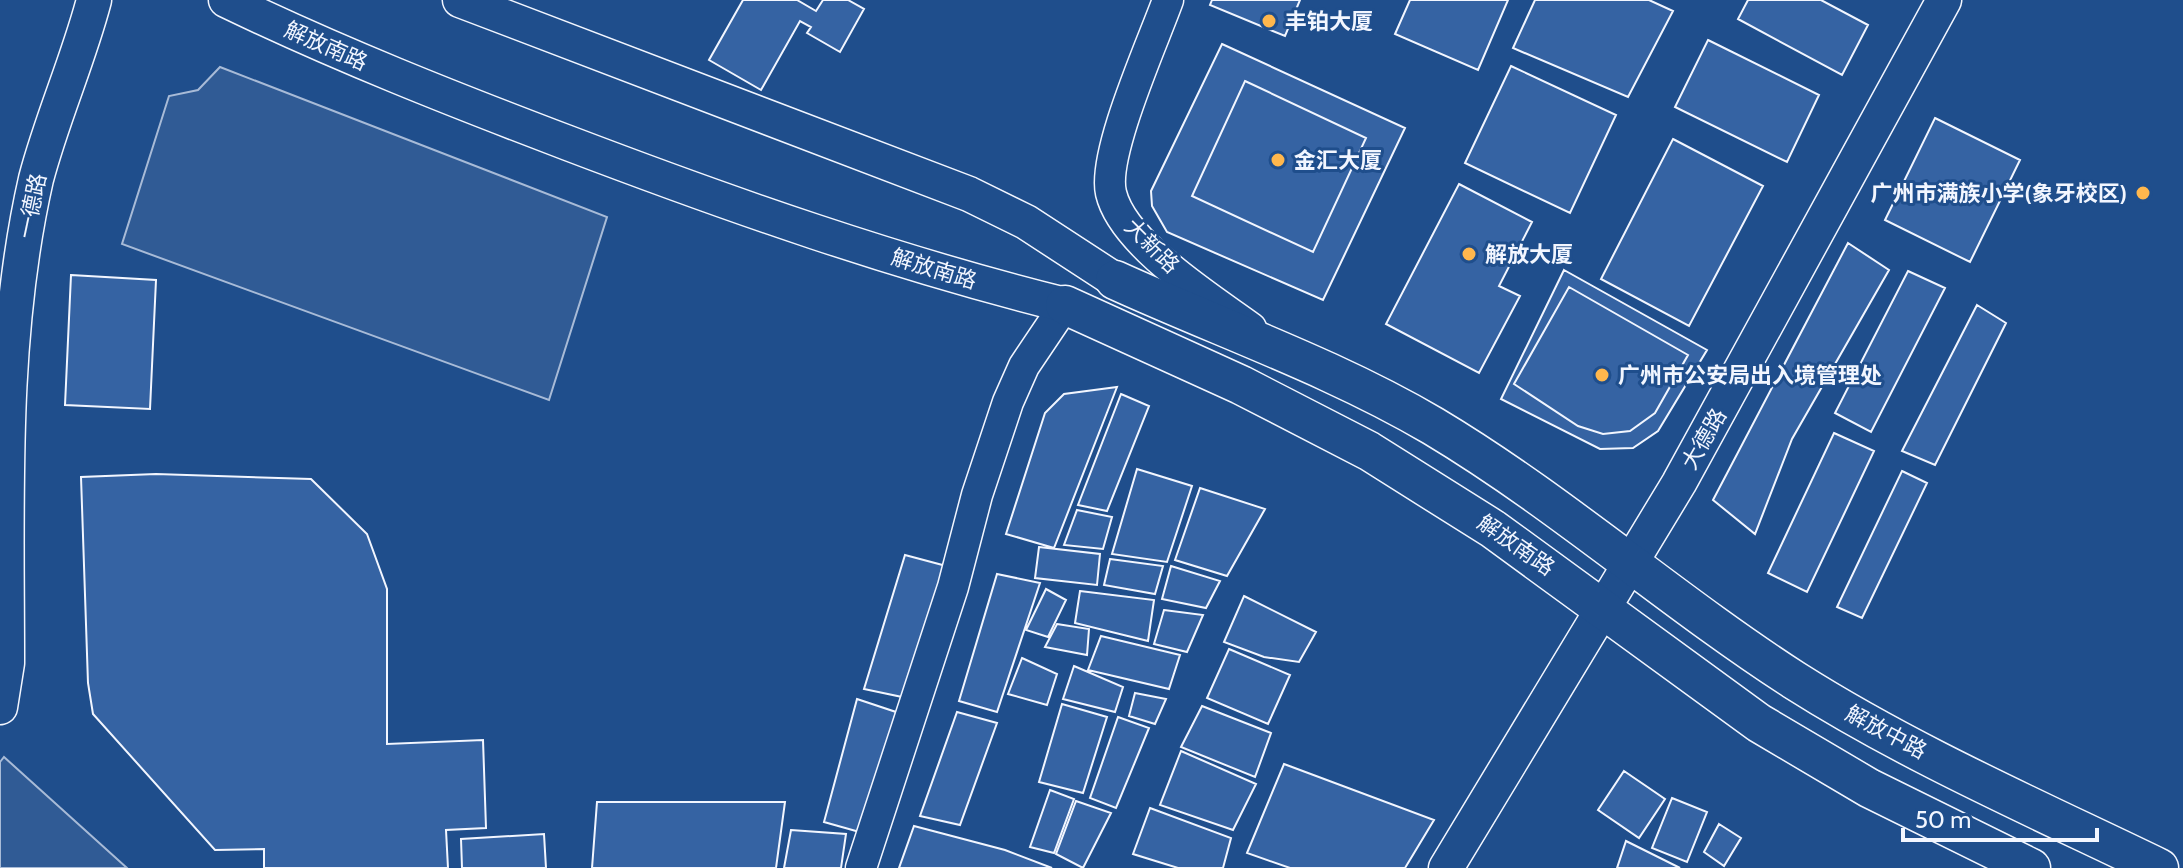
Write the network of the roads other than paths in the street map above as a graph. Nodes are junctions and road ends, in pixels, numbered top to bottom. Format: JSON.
{"nodes":[{"id":1,"x":94,"y":0,"type":"edge"},
{"id":2,"x":226,"y":0,"type":"edge"},
{"id":3,"x":460,"y":0,"type":"edge"},
{"id":4,"x":1168,"y":0,"type":"edge"},
{"id":5,"x":1944,"y":0,"type":"edge"},
{"id":6,"x":1115,"y":280,"type":"joint"},
{"id":7,"x":1065,"y":305,"type":"junction"},
{"id":8,"x":1287,"y":356,"type":"junction"},
{"id":9,"x":3,"y":526,"type":"edge"},
{"id":10,"x":1632,"y":562,"type":"junction"},
{"id":11,"x":1606,"y":608,"type":"junction"},
{"id":12,"x":0,"y":707,"type":"edge"},
{"id":13,"x":861,"y":868,"type":"edge"},
{"id":14,"x":1446,"y":868,"type":"edge"},
{"id":15,"x":2031,"y":868,"type":"edge"},
{"id":16,"x":2159,"y":868,"type":"edge"}],
"edges":[{"from":1,"to":9,"type":"main road","name":"一德路"},
{"from":2,"to":7,"type":"main road","name":"解放南路"},
{"from":3,"to":6,"type":"main road"},
{"from":4,"to":8,"type":"street","name":"大新路"},
{"from":5,"to":10,"type":"main road","name":"大德路"},
{"from":6,"to":8,"type":"main road"},
{"from":7,"to":11,"type":"main road","name":"解放南路"},
{"from":7,"to":13,"type":"street"},
{"from":8,"to":10,"type":"main road"},
{"from":9,"to":12,"type":"main road","name":"一德路"},
{"from":10,"to":11,"type":"main road","name":"大德路"},
{"from":10,"to":16,"type":"main road","name":"解放中路"},
{"from":11,"to":14,"type":"main road","name":"大德路"},
{"from":11,"to":15,"type":"main road"}]}
